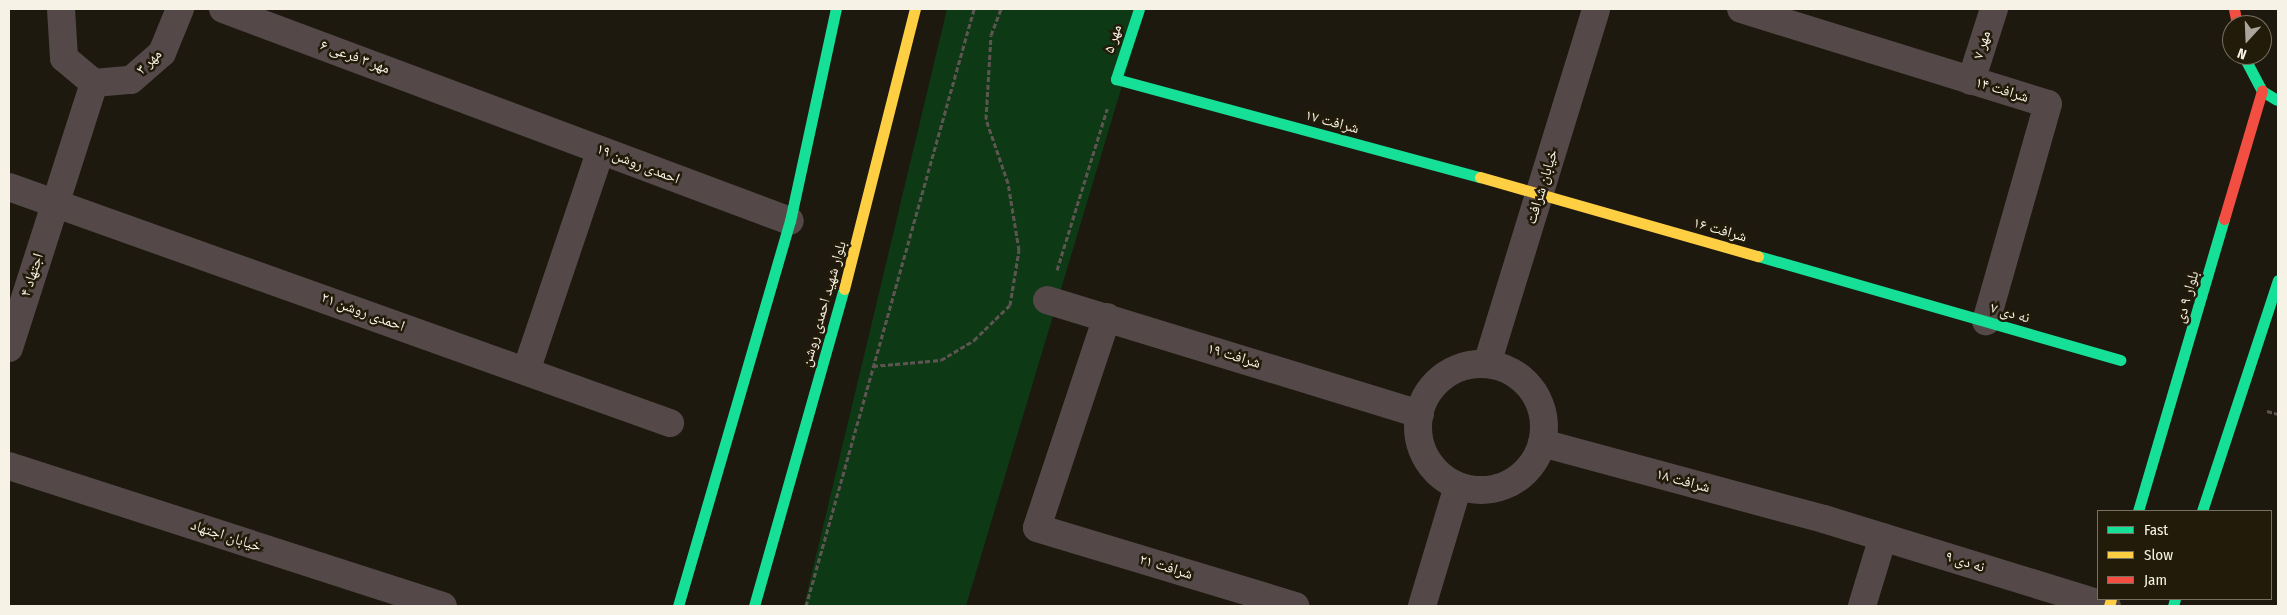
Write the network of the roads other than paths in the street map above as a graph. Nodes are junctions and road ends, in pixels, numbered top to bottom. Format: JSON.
{"nodes":[{"id":1,"x":61,"y":9,"type":"edge"},
{"id":2,"x":180,"y":9,"type":"edge"},
{"id":3,"x":223,"y":9,"type":"edge"},
{"id":4,"x":836,"y":9,"type":"edge"},
{"id":5,"x":915,"y":9,"type":"edge"},
{"id":6,"x":1139,"y":9,"type":"edge"},
{"id":7,"x":1596,"y":9,"type":"edge"},
{"id":8,"x":1740,"y":9,"type":"edge"},
{"id":9,"x":1994,"y":9,"type":"edge"},
{"id":10,"x":2248,"y":65,"type":"edge"},
{"id":11,"x":1116,"y":79,"type":"joint"},
{"id":12,"x":1971,"y":81,"type":"junction"},
{"id":13,"x":94,"y":83,"type":"junction"},
{"id":14,"x":2262,"y":91,"type":"junction"},
{"id":15,"x":2278,"y":101,"type":"edge"},
{"id":16,"x":487,"y":106,"type":"joint"},
{"id":17,"x":601,"y":150,"type":"junction"},
{"id":18,"x":9,"y":187,"type":"edge"},
{"id":19,"x":1540,"y":193,"type":"junction"},
{"id":20,"x":56,"y":203,"type":"junction"},
{"id":21,"x":790,"y":221,"type":"junction"},
{"id":22,"x":2278,"y":280,"type":"edge"},
{"id":23,"x":1892,"y":295,"type":"joint"},
{"id":24,"x":1047,"y":300,"type":"road end"},
{"id":25,"x":1107,"y":317,"type":"junction"},
{"id":26,"x":1986,"y":321,"type":"junction"},
{"id":27,"x":9,"y":348,"type":"edge"},
{"id":28,"x":2120,"y":360,"type":"dead end"},
{"id":29,"x":1487,"y":364,"type":"junction"},
{"id":30,"x":526,"y":371,"type":"junction"},
{"id":31,"x":1420,"y":414,"type":"junction"},
{"id":32,"x":670,"y":423,"type":"dead end"},
{"id":33,"x":1542,"y":443,"type":"junction"},
{"id":34,"x":9,"y":466,"type":"edge"},
{"id":35,"x":1458,"y":486,"type":"junction"},
{"id":36,"x":2138,"y":510,"type":"edge"},
{"id":37,"x":2202,"y":510,"type":"edge"},
{"id":38,"x":1824,"y":519,"type":"joint"},
{"id":39,"x":1883,"y":537,"type":"junction"},
{"id":40,"x":443,"y":606,"type":"edge"},
{"id":41,"x":678,"y":606,"type":"edge"},
{"id":42,"x":754,"y":606,"type":"edge"},
{"id":43,"x":1295,"y":606,"type":"edge"},
{"id":44,"x":1422,"y":606,"type":"edge"},
{"id":45,"x":1862,"y":606,"type":"edge"},
{"id":46,"x":2108,"y":606,"type":"edge"}],
"edges":[{"from":1,"to":13,"type":"street"},
{"from":2,"to":13,"type":"street","name":"مهر ۳"},
{"from":3,"to":16,"type":"street","name":"مهر ۳ فرعی ۶"},
{"from":4,"to":21,"type":"main road"},
{"from":5,"to":42,"type":"main road","name":"بلوار شهید احمدی روشن"},
{"from":6,"to":11,"type":"main road","name":"مهر ۵"},
{"from":7,"to":19,"type":"street","name":"خیابان شرافت"},
{"from":8,"to":12,"type":"street","name":"شرافت ۱۴"},
{"from":9,"to":12,"type":"street","name":"مهر ۷"},
{"from":10,"to":14,"type":"main road"},
{"from":11,"to":19,"type":"main road","name":"شرافت ۱۷"},
{"from":12,"to":26,"type":"street","name":"شرافت ۱۴"},
{"from":13,"to":20,"type":"street"},
{"from":14,"to":15,"type":"main road"},
{"from":14,"to":36,"type":"main road","name":"بلوار ۹ دی"},
{"from":16,"to":17,"type":"street","name":"احمدی روشن ۱۹"},
{"from":17,"to":21,"type":"street","name":"احمدی روشن ۱۹"},
{"from":17,"to":30,"type":"street"},
{"from":18,"to":20,"type":"street","name":"احمدی روشن ۲۱"},
{"from":19,"to":23,"type":"main road","name":"شرافت ۱۶"},
{"from":19,"to":29,"type":"street","name":"خیابان شرافت"},
{"from":20,"to":27,"type":"street","name":"اجتهاد ۴"},
{"from":20,"to":30,"type":"street","name":"احمدی روشن ۲۱"},
{"from":21,"to":41,"type":"main road"},
{"from":22,"to":37,"type":"main road"},
{"from":23,"to":26,"type":"main road","name":"نه دی ۷"},
{"from":24,"to":25,"type":"street","name":"شرافت ۱۹"},
{"from":25,"to":31,"type":"street","name":"شرافت ۱۹"},
{"from":25,"to":43,"type":"street","name":"شرافت ۲۱"},
{"from":26,"to":28,"type":"main road","name":"نه دی ۷"},
{"from":29,"to":31,"type":"street"},
{"from":29,"to":33,"type":"street"},
{"from":30,"to":32,"type":"street","name":"احمدی روشن ۲۱"},
{"from":31,"to":35,"type":"street"},
{"from":33,"to":35,"type":"street"},
{"from":33,"to":38,"type":"street","name":"شرافت ۱۸"},
{"from":34,"to":40,"type":"street","name":"خیابان اجتهاد"},
{"from":35,"to":44,"type":"street"},
{"from":38,"to":39,"type":"street","name":"نه دی ۹"},
{"from":39,"to":45,"type":"street"},
{"from":39,"to":46,"type":"street","name":"نه دی ۹"}]}
